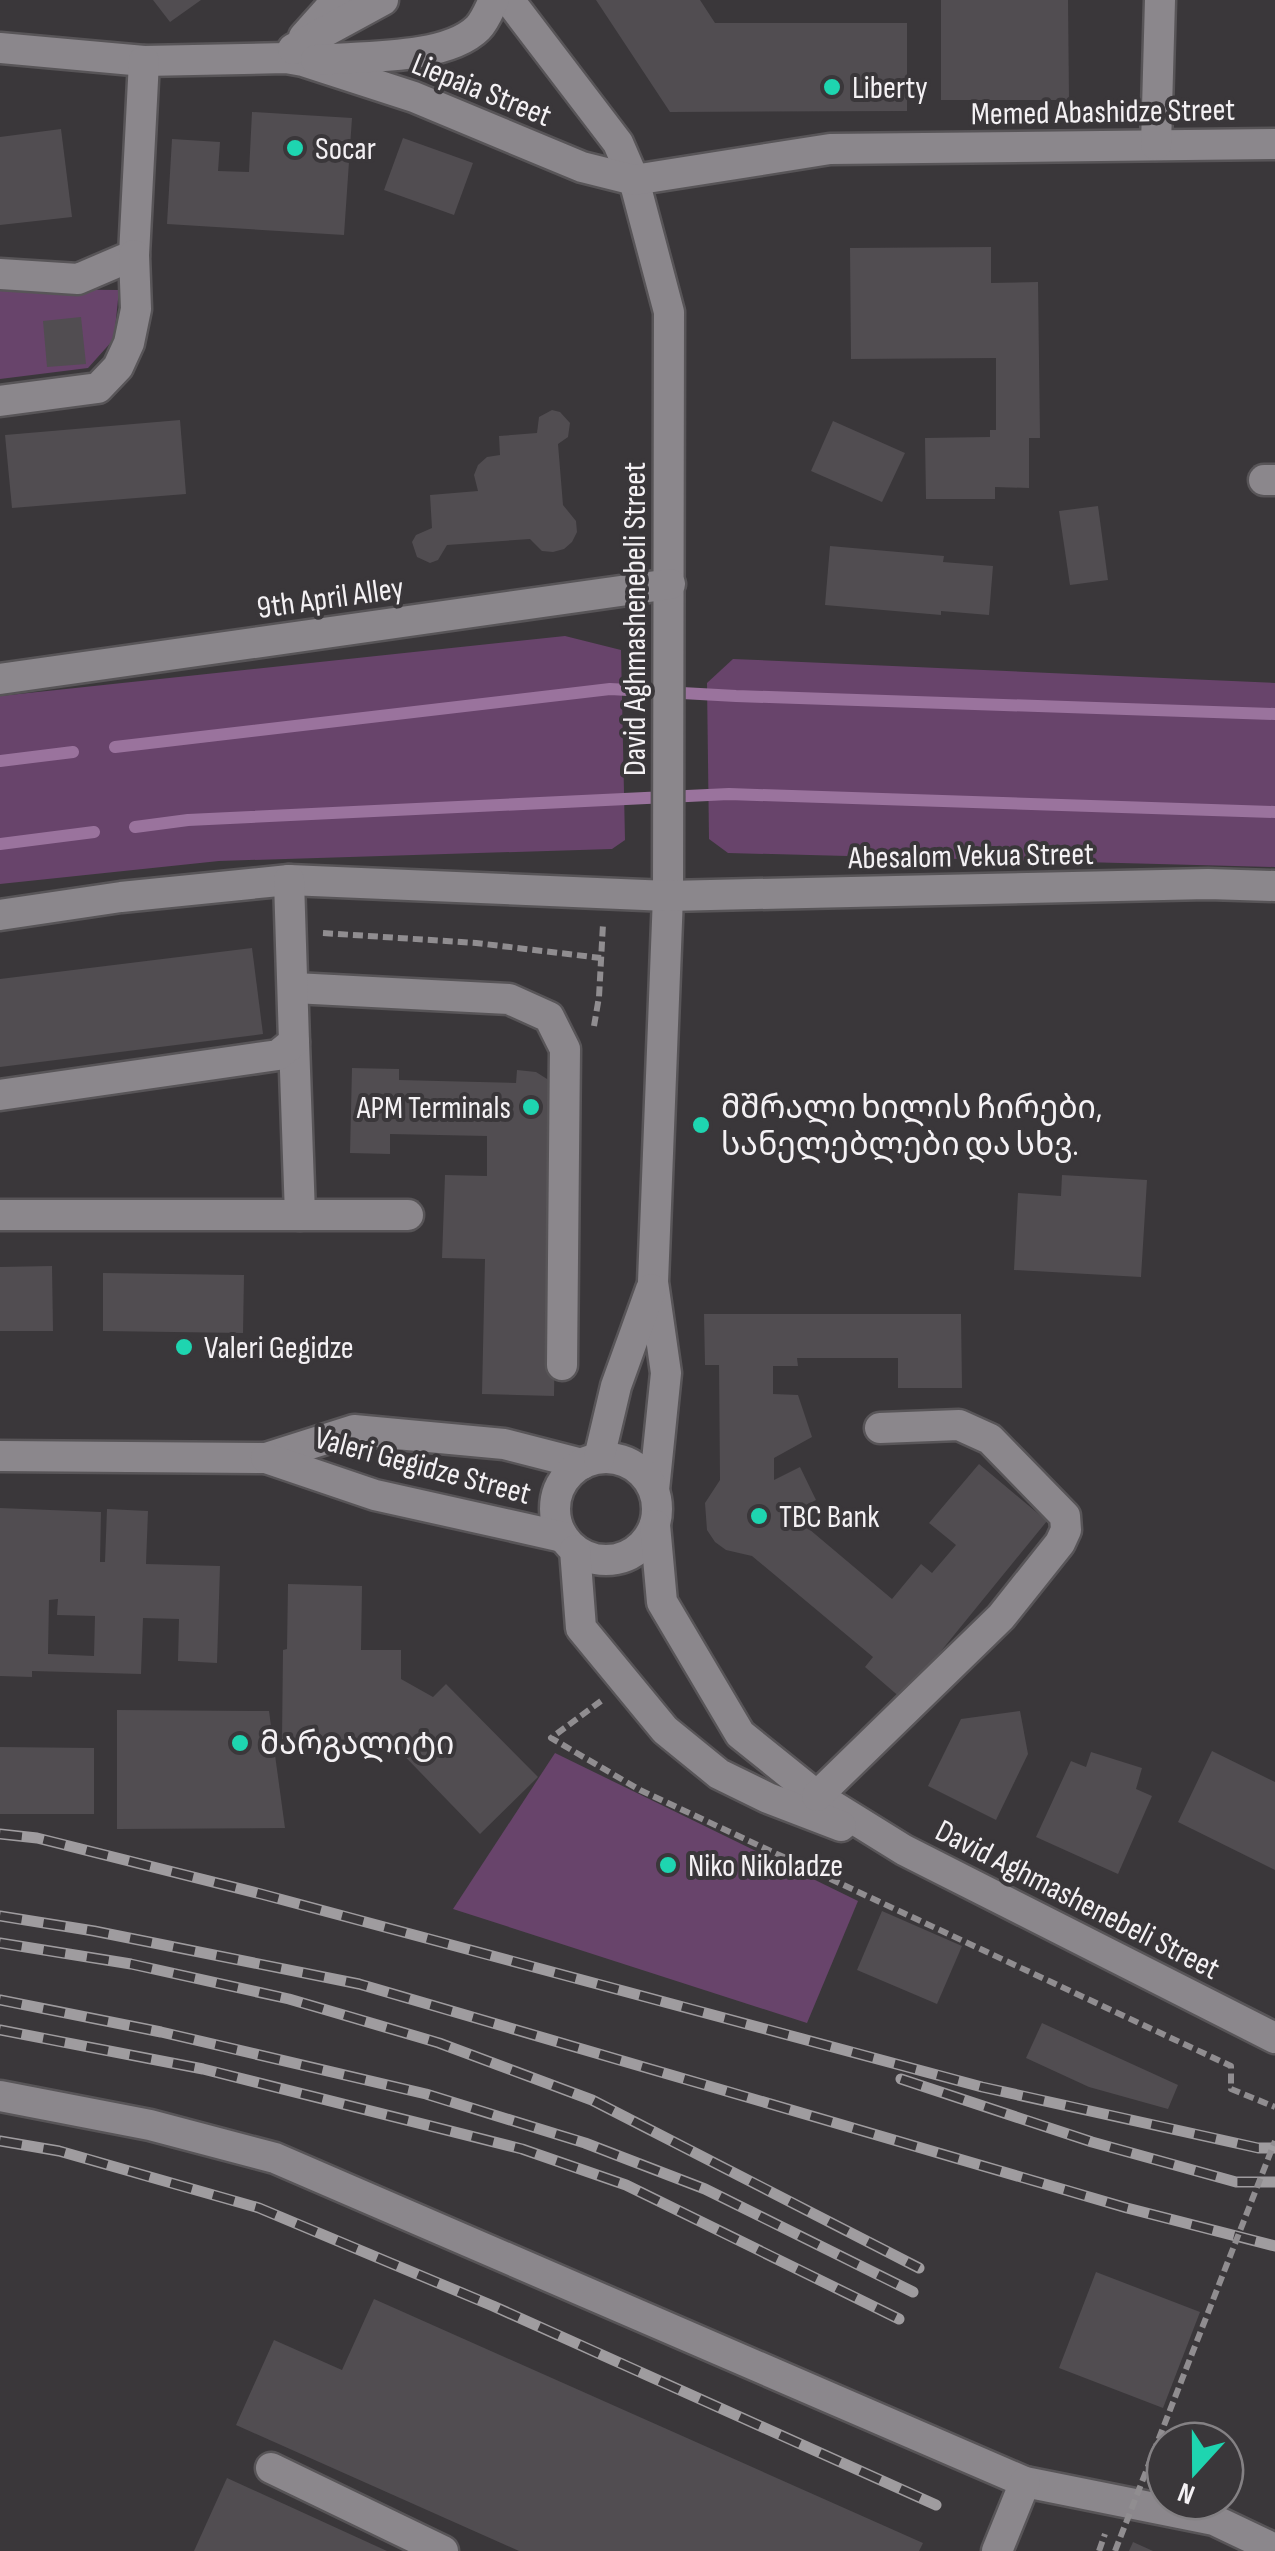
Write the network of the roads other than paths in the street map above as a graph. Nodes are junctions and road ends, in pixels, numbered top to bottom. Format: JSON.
{"nodes":[{"id":1,"x":337,"y":0,"type":"edge"},
{"id":2,"x":383,"y":0,"type":"edge"},
{"id":3,"x":494,"y":0,"type":"edge"},
{"id":4,"x":509,"y":0,"type":"edge"},
{"id":5,"x":1160,"y":0,"type":"edge"},
{"id":6,"x":0,"y":48,"type":"edge"},
{"id":7,"x":294,"y":56,"type":"junction"},
{"id":8,"x":144,"y":61,"type":"junction"},
{"id":9,"x":1275,"y":144,"type":"edge"},
{"id":10,"x":1156,"y":145,"type":"junction"},
{"id":11,"x":634,"y":180,"type":"junction"},
{"id":12,"x":134,"y":255,"type":"junction"},
{"id":13,"x":0,"y":274,"type":"edge"},
{"id":14,"x":0,"y":401,"type":"edge"},
{"id":15,"x":670,"y":584,"type":"junction"},
{"id":16,"x":0,"y":680,"type":"edge"},
{"id":17,"x":289,"y":880,"type":"junction"},
{"id":18,"x":1275,"y":886,"type":"edge"},
{"id":19,"x":668,"y":896,"type":"junction"},
{"id":20,"x":0,"y":916,"type":"edge"},
{"id":21,"x":294,"y":988,"type":"junction"},
{"id":22,"x":294,"y":1042,"type":"junction"},
{"id":23,"x":0,"y":1095,"type":"edge"},
{"id":24,"x":300,"y":1215,"type":"junction"},
{"id":25,"x":408,"y":1215,"type":"dead end"},
{"id":26,"x":0,"y":1216,"type":"edge"},
{"id":27,"x":653,"y":1282,"type":"junction"},
{"id":28,"x":562,"y":1365,"type":"dead end"},
{"id":29,"x":880,"y":1428,"type":"dead end"},
{"id":30,"x":0,"y":1456,"type":"edge"},
{"id":31,"x":266,"y":1458,"type":"junction"},
{"id":32,"x":590,"y":1461,"type":"junction"},
{"id":33,"x":654,"y":1490,"type":"junction"},
{"id":34,"x":655,"y":1525,"type":"junction"},
{"id":35,"x":569,"y":1544,"type":"junction"},
{"id":36,"x":817,"y":1796,"type":"junction"},
{"id":37,"x":904,"y":1850,"type":"junction"},
{"id":38,"x":1275,"y":2038,"type":"edge"},
{"id":39,"x":0,"y":2096,"type":"edge"},
{"id":40,"x":271,"y":2468,"type":"dead end"},
{"id":41,"x":1026,"y":2482,"type":"junction"},
{"id":42,"x":1275,"y":2549,"type":"edge"},
{"id":43,"x":443,"y":2551,"type":"edge"},
{"id":44,"x":998,"y":2551,"type":"edge"}],
"edges":[{"from":1,"to":7,"type":"street"},
{"from":2,"to":7,"type":"street","name":"Liepaia Street"},
{"from":3,"to":7,"type":"street","name":"Liepaia Street"},
{"from":4,"to":11,"type":"street","name":"David Aghmashenebeli Street"},
{"from":5,"to":10,"type":"street"},
{"from":6,"to":8,"type":"street","name":"Liepaia Street"},
{"from":7,"to":8,"type":"street","name":"Liepaia Street"},
{"from":7,"to":11,"type":"street","name":"Liepaia Street"},
{"from":8,"to":12,"type":"street"},
{"from":9,"to":10,"type":"street","name":"Memed Abashidze Street"},
{"from":10,"to":11,"type":"street","name":"Memed Abashidze Street"},
{"from":11,"to":15,"type":"street","name":"David Aghmashenebeli Street"},
{"from":12,"to":13,"type":"street"},
{"from":12,"to":14,"type":"street"},
{"from":15,"to":16,"type":"street","name":"9th April Alley"},
{"from":15,"to":19,"type":"street","name":"David Aghmashenebeli Street"},
{"from":17,"to":19,"type":"street"},
{"from":17,"to":20,"type":"street"},
{"from":17,"to":21,"type":"street"},
{"from":18,"to":19,"type":"street","name":"Abesalom Vekua Street"},
{"from":19,"to":27,"type":"street","name":"David Aghmashenebeli Street"},
{"from":21,"to":22,"type":"street"},
{"from":21,"to":28,"type":"street"},
{"from":22,"to":23,"type":"street"},
{"from":22,"to":24,"type":"street"},
{"from":24,"to":25,"type":"street"},
{"from":24,"to":26,"type":"street"},
{"from":27,"to":32,"type":"street","name":"David Aghmashenebeli Street"},
{"from":27,"to":33,"type":"street","name":"David Aghmashenebeli Street"},
{"from":29,"to":36,"type":"street"},
{"from":30,"to":31,"type":"street","name":"Valeri Gegidze Street"},
{"from":31,"to":32,"type":"street","name":"Valeri Gegidze Street"},
{"from":31,"to":35,"type":"street","name":"Valeri Gegidze Street"},
{"from":32,"to":33,"type":"street"},
{"from":32,"to":35,"type":"street"},
{"from":33,"to":34,"type":"street"},
{"from":34,"to":35,"type":"street"},
{"from":34,"to":36,"type":"street","name":"David Aghmashenebeli Street"},
{"from":35,"to":37,"type":"street","name":"David Aghmashenebeli Street"},
{"from":36,"to":37,"type":"street","name":"David Aghmashenebeli Street"},
{"from":37,"to":38,"type":"street","name":"David Aghmashenebeli Street"},
{"from":39,"to":41,"type":"street"},
{"from":40,"to":43,"type":"street"},
{"from":41,"to":42,"type":"street"},
{"from":41,"to":44,"type":"street"}]}
